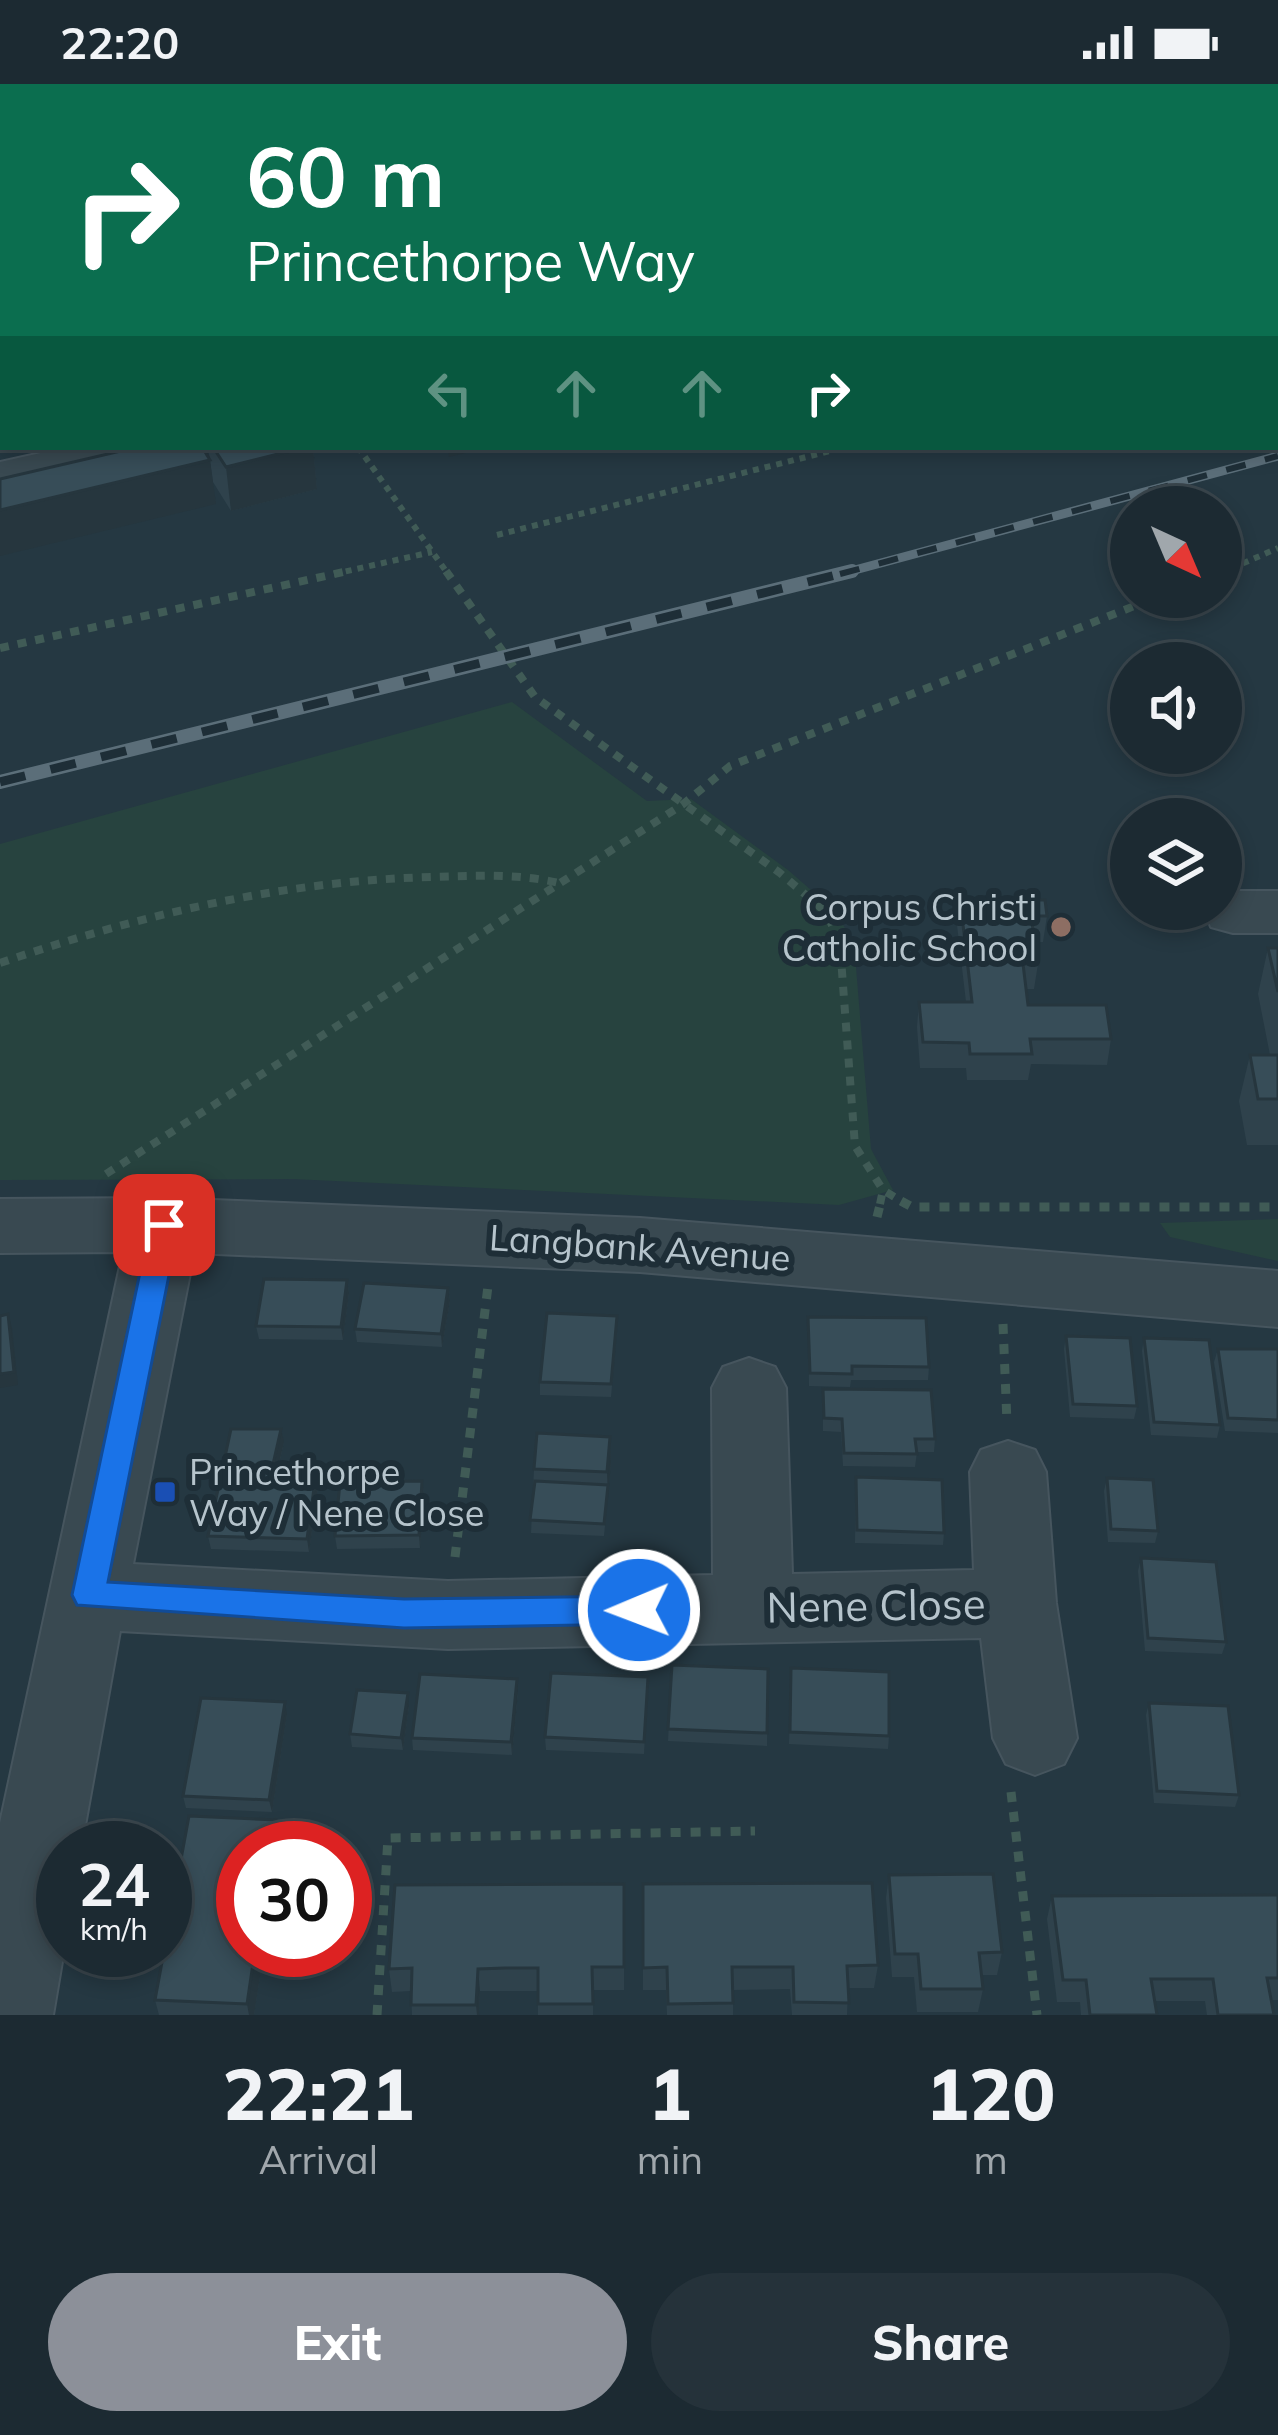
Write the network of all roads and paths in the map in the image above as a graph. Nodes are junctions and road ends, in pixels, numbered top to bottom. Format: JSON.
{"nodes":[{"id":1,"x":121,"y":450,"type":"edge"},
{"id":2,"x":360,"y":450,"type":"edge"},
{"id":3,"x":834,"y":450,"type":"edge"},
{"id":4,"x":0,"y":478,"type":"edge"},
{"id":5,"x":497,"y":535,"type":"dead end"},
{"id":6,"x":1278,"y":548,"type":"edge"},
{"id":7,"x":432,"y":551,"type":"junction"},
{"id":8,"x":1242,"y":564,"type":"edge"},
{"id":9,"x":1110,"y":616,"type":"edge"},
{"id":10,"x":0,"y":648,"type":"edge"},
{"id":11,"x":682,"y":805,"type":"junction"},
{"id":12,"x":559,"y":884,"type":"junction"},
{"id":13,"x":0,"y":963,"type":"edge"},
{"id":14,"x":1278,"y":1207,"type":"edge"},
{"id":15,"x":20,"y":1225,"type":"edge"},
{"id":16,"x":164,"y":1225,"type":"junction"},
{"id":17,"x":496,"y":1238,"type":"junction"},
{"id":18,"x":1001,"y":1273,"type":"junction"},
{"id":19,"x":1278,"y":1299,"type":"edge"},
{"id":20,"x":749,"y":1388,"type":"dead end"},
{"id":21,"x":1008,"y":1472,"type":"joint"},
{"id":22,"x":89,"y":1595,"type":"junction"},
{"id":23,"x":1016,"y":1603,"type":"junction"},
{"id":24,"x":753,"y":1607,"type":"junction"},
{"id":25,"x":448,"y":1615,"type":"junction"},
{"id":26,"x":1035,"y":1738,"type":"joint"},
{"id":27,"x":755,"y":1831,"type":"dead end"},
{"id":28,"x":6,"y":2006,"type":"edge"},
{"id":29,"x":377,"y":2015,"type":"edge"},
{"id":30,"x":1037,"y":2015,"type":"edge"}],
"edges":[{"from":1,"to":4,"type":"street"},
{"from":2,"to":7,"type":"path"},
{"from":3,"to":5,"type":"path"},
{"from":6,"to":8,"type":"path"},
{"from":7,"to":10,"type":"path"},
{"from":7,"to":11,"type":"path"},
{"from":9,"to":11,"type":"path"},
{"from":11,"to":12,"type":"path"},
{"from":11,"to":14,"type":"path"},
{"from":12,"to":13,"type":"path"},
{"from":12,"to":15,"type":"path"},
{"from":15,"to":16,"type":"street","name":"Langbank Avenue"},
{"from":16,"to":17,"type":"street","name":"Langbank Avenue"},
{"from":16,"to":22,"type":"street"},
{"from":17,"to":18,"type":"street","name":"Langbank Avenue"},
{"from":17,"to":25,"type":"path"},
{"from":18,"to":19,"type":"street","name":"Langbank Avenue"},
{"from":18,"to":21,"type":"path"},
{"from":20,"to":24,"type":"street"},
{"from":21,"to":23,"type":"street","name":"Nene Close"},
{"from":22,"to":25,"type":"street","name":"Nene Close"},
{"from":22,"to":28,"type":"street"},
{"from":23,"to":24,"type":"street","name":"Nene Close"},
{"from":23,"to":26,"type":"street","name":"Nene Close"},
{"from":24,"to":25,"type":"street","name":"Nene Close"},
{"from":26,"to":30,"type":"path"},
{"from":27,"to":29,"type":"path"}]}
